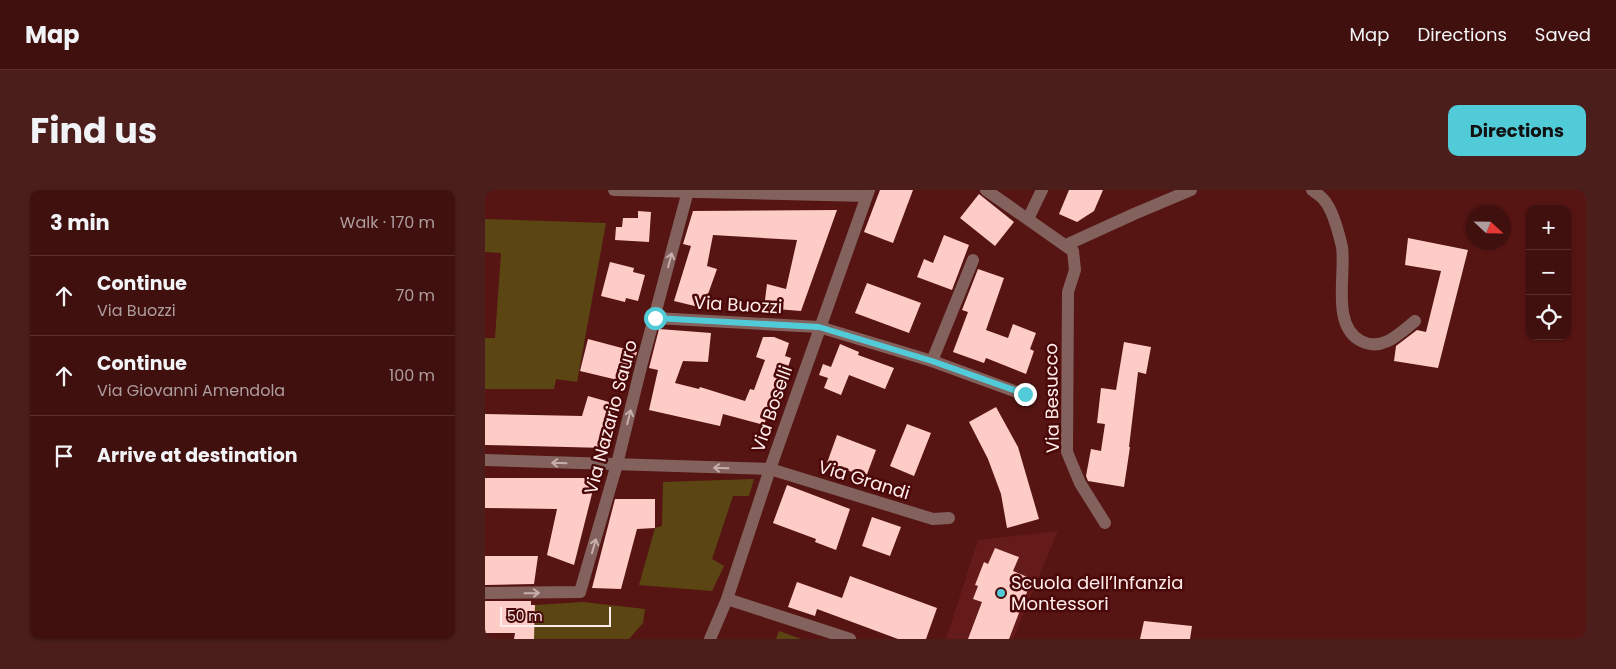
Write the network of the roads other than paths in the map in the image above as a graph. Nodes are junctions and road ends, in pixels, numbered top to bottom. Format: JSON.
{"nodes":[{"id":1,"x":614,"y":190,"type":"edge"},
{"id":2,"x":986,"y":190,"type":"edge"},
{"id":3,"x":1042,"y":190,"type":"edge"},
{"id":4,"x":1191,"y":190,"type":"edge"},
{"id":5,"x":1312,"y":190,"type":"edge"},
{"id":6,"x":688,"y":191,"type":"junction"},
{"id":7,"x":768,"y":192,"type":"edge"},
{"id":8,"x":867,"y":193,"type":"edge"},
{"id":9,"x":1028,"y":219,"type":"junction"},
{"id":10,"x":1066,"y":245,"type":"junction"},
{"id":11,"x":973,"y":260,"type":"dead end"},
{"id":12,"x":655,"y":318,"type":"junction"},
{"id":13,"x":1415,"y":321,"type":"dead end"},
{"id":14,"x":819,"y":327,"type":"junction"},
{"id":15,"x":932,"y":361,"type":"junction"},
{"id":16,"x":1025,"y":394,"type":"dead end"},
{"id":17,"x":485,"y":460,"type":"edge"},
{"id":18,"x":617,"y":464,"type":"junction"},
{"id":19,"x":770,"y":469,"type":"junction"},
{"id":20,"x":949,"y":518,"type":"dead end"},
{"id":21,"x":1105,"y":522,"type":"dead end"},
{"id":22,"x":485,"y":594,"type":"edge"},
{"id":23,"x":727,"y":599,"type":"junction"},
{"id":24,"x":710,"y":639,"type":"edge"},
{"id":25,"x":850,"y":639,"type":"edge"}],
"edges":[{"from":1,"to":6,"type":"street"},
{"from":2,"to":9,"type":"street"},
{"from":3,"to":9,"type":"street"},
{"from":4,"to":10,"type":"street"},
{"from":5,"to":13,"type":"street"},
{"from":6,"to":7,"type":"street"},
{"from":12,"to":6,"type":"street","name":"Via Nazario Sauro","one_way":true},
{"from":7,"to":8,"type":"street"},
{"from":8,"to":14,"type":"street","name":"Via Boselli"},
{"from":9,"to":10,"type":"street"},
{"from":10,"to":21,"type":"street","name":"Via Besucco"},
{"from":11,"to":15,"type":"street"},
{"from":12,"to":14,"type":"street","name":"Via Buozzi"},
{"from":18,"to":12,"type":"street","name":"Via Nazario Sauro","one_way":true},
{"from":14,"to":15,"type":"street","name":"Via Buozzi"},
{"from":14,"to":19,"type":"street","name":"Via Boselli"},
{"from":15,"to":16,"type":"street","name":"Via Buozzi"},
{"from":18,"to":17,"type":"street","name":"Via Grandi","one_way":true},
{"from":19,"to":18,"type":"street","name":"Via Grandi","one_way":true},
{"from":22,"to":18,"type":"street","name":"Via Nazario Sauro","one_way":true},
{"from":19,"to":20,"type":"street","name":"Via Grandi"},
{"from":19,"to":23,"type":"street","name":"Via Boselli"},
{"from":23,"to":24,"type":"street","name":"Via Boselli"},
{"from":23,"to":25,"type":"street"}]}
